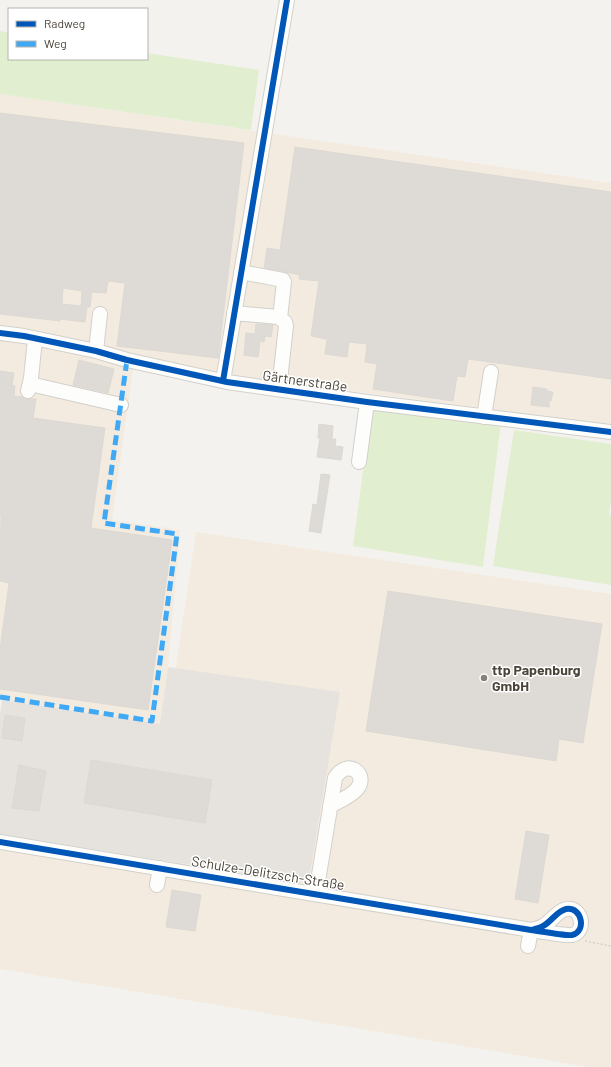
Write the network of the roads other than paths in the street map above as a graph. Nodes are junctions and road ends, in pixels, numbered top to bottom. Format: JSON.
{"nodes":[{"id":1,"x":287,"y":0,"type":"edge"},
{"id":2,"x":241,"y":272,"type":"junction"},
{"id":3,"x":234,"y":313,"type":"junction"},
{"id":4,"x":100,"y":314,"type":"dead end"},
{"id":5,"x":280,"y":318,"type":"junction"},
{"id":6,"x":0,"y":333,"type":"edge"},
{"id":7,"x":35,"y":339,"type":"junction"},
{"id":8,"x":96,"y":351,"type":"junction"},
{"id":9,"x":491,"y":372,"type":"dead end"},
{"id":10,"x":223,"y":381,"type":"junction"},
{"id":11,"x":279,"y":389,"type":"junction"},
{"id":12,"x":367,"y":402,"type":"junction"},
{"id":13,"x":121,"y":405,"type":"dead end"},
{"id":14,"x":484,"y":417,"type":"junction"},
{"id":15,"x":611,"y":432,"type":"edge"},
{"id":16,"x":359,"y":462,"type":"dead end"},
{"id":17,"x":330,"y":806,"type":"dead end"},
{"id":18,"x":0,"y":842,"type":"edge"},
{"id":19,"x":160,"y":868,"type":"junction"},
{"id":20,"x":157,"y":884,"type":"dead end"},
{"id":21,"x":316,"y":893,"type":"junction"},
{"id":22,"x":528,"y":946,"type":"dead end"}],
"edges":[{"from":1,"to":2,"type":"street"},
{"from":2,"to":3,"type":"street"},
{"from":2,"to":5,"type":"street"},
{"from":3,"to":5,"type":"street"},
{"from":3,"to":10,"type":"street"},
{"from":4,"to":8,"type":"street"},
{"from":5,"to":11,"type":"street"},
{"from":6,"to":7,"type":"street","name":"Gärtnerstraße"},
{"from":7,"to":8,"type":"street","name":"Gärtnerstraße"},
{"from":7,"to":13,"type":"street"},
{"from":8,"to":10,"type":"street","name":"Gärtnerstraße"},
{"from":9,"to":14,"type":"street"},
{"from":10,"to":11,"type":"street","name":"Gärtnerstraße"},
{"from":11,"to":12,"type":"street","name":"Gärtnerstraße"},
{"from":12,"to":14,"type":"street","name":"Gärtnerstraße"},
{"from":12,"to":16,"type":"street"},
{"from":14,"to":15,"type":"street","name":"Gärtnerstraße"},
{"from":17,"to":21,"type":"street","name":"Schulze-Delitzsch-Straße"},
{"from":18,"to":19,"type":"street","name":"Schulze-Delitzsch-Straße"},
{"from":19,"to":20,"type":"street"},
{"from":19,"to":21,"type":"street","name":"Schulze-Delitzsch-Straße"},
{"from":21,"to":22,"type":"street","name":"Schulze-Delitzsch-Straße"}]}
